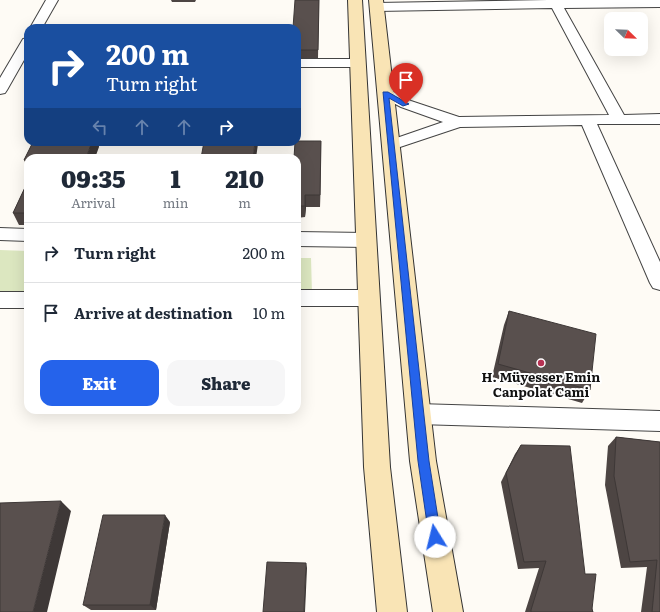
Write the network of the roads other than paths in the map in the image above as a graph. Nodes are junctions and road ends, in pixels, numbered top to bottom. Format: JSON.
{"nodes":[{"id":1,"x":52,"y":0,"type":"edge"},
{"id":2,"x":355,"y":0,"type":"edge"},
{"id":3,"x":556,"y":2,"type":"edge"},
{"id":4,"x":660,"y":3,"type":"edge"},
{"id":5,"x":376,"y":4,"type":"edge"},
{"id":6,"x":38,"y":24,"type":"edge"},
{"id":7,"x":22,"y":63,"type":"edge"},
{"id":8,"x":301,"y":63,"type":"edge"},
{"id":9,"x":358,"y":63,"type":"junction"},
{"id":10,"x":0,"y":90,"type":"edge"},
{"id":11,"x":385,"y":93,"type":"junction"},
{"id":12,"x":618,"y":118,"type":"junction"},
{"id":13,"x":660,"y":118,"type":"edge"},
{"id":14,"x":587,"y":120,"type":"junction"},
{"id":15,"x":458,"y":122,"type":"junction"},
{"id":16,"x":391,"y":145,"type":"junction"},
{"id":17,"x":0,"y":234,"type":"edge"},
{"id":18,"x":24,"y":235,"type":"edge"},
{"id":19,"x":301,"y":239,"type":"edge"},
{"id":20,"x":366,"y":240,"type":"junction"},
{"id":21,"x":660,"y":283,"type":"edge"},
{"id":22,"x":301,"y":298,"type":"edge"},
{"id":23,"x":369,"y":298,"type":"junction"},
{"id":24,"x":0,"y":300,"type":"edge"},
{"id":25,"x":24,"y":300,"type":"edge"},
{"id":26,"x":418,"y":414,"type":"junction"},
{"id":27,"x":660,"y":421,"type":"edge"},
{"id":28,"x":392,"y":612,"type":"edge"},
{"id":29,"x":448,"y":612,"type":"edge"}],
"edges":[{"from":1,"to":6,"type":"street"},
{"from":2,"to":9,"type":"main road"},
{"from":3,"to":4,"type":"street"},
{"from":3,"to":5,"type":"street"},
{"from":3,"to":12,"type":"street"},
{"from":5,"to":11,"type":"main road"},
{"from":7,"to":10,"type":"street"},
{"from":8,"to":9,"type":"street"},
{"from":9,"to":20,"type":"main road"},
{"from":11,"to":15,"type":"street"},
{"from":11,"to":16,"type":"main road"},
{"from":12,"to":13,"type":"street"},
{"from":12,"to":14,"type":"street"},
{"from":14,"to":15,"type":"street"},
{"from":14,"to":21,"type":"street"},
{"from":15,"to":16,"type":"street"},
{"from":16,"to":26,"type":"main road"},
{"from":17,"to":18,"type":"street"},
{"from":19,"to":20,"type":"street"},
{"from":20,"to":23,"type":"main road"},
{"from":22,"to":23,"type":"street"},
{"from":23,"to":28,"type":"main road"},
{"from":24,"to":25,"type":"street"},
{"from":26,"to":27,"type":"street"},
{"from":26,"to":29,"type":"main road"}]}
